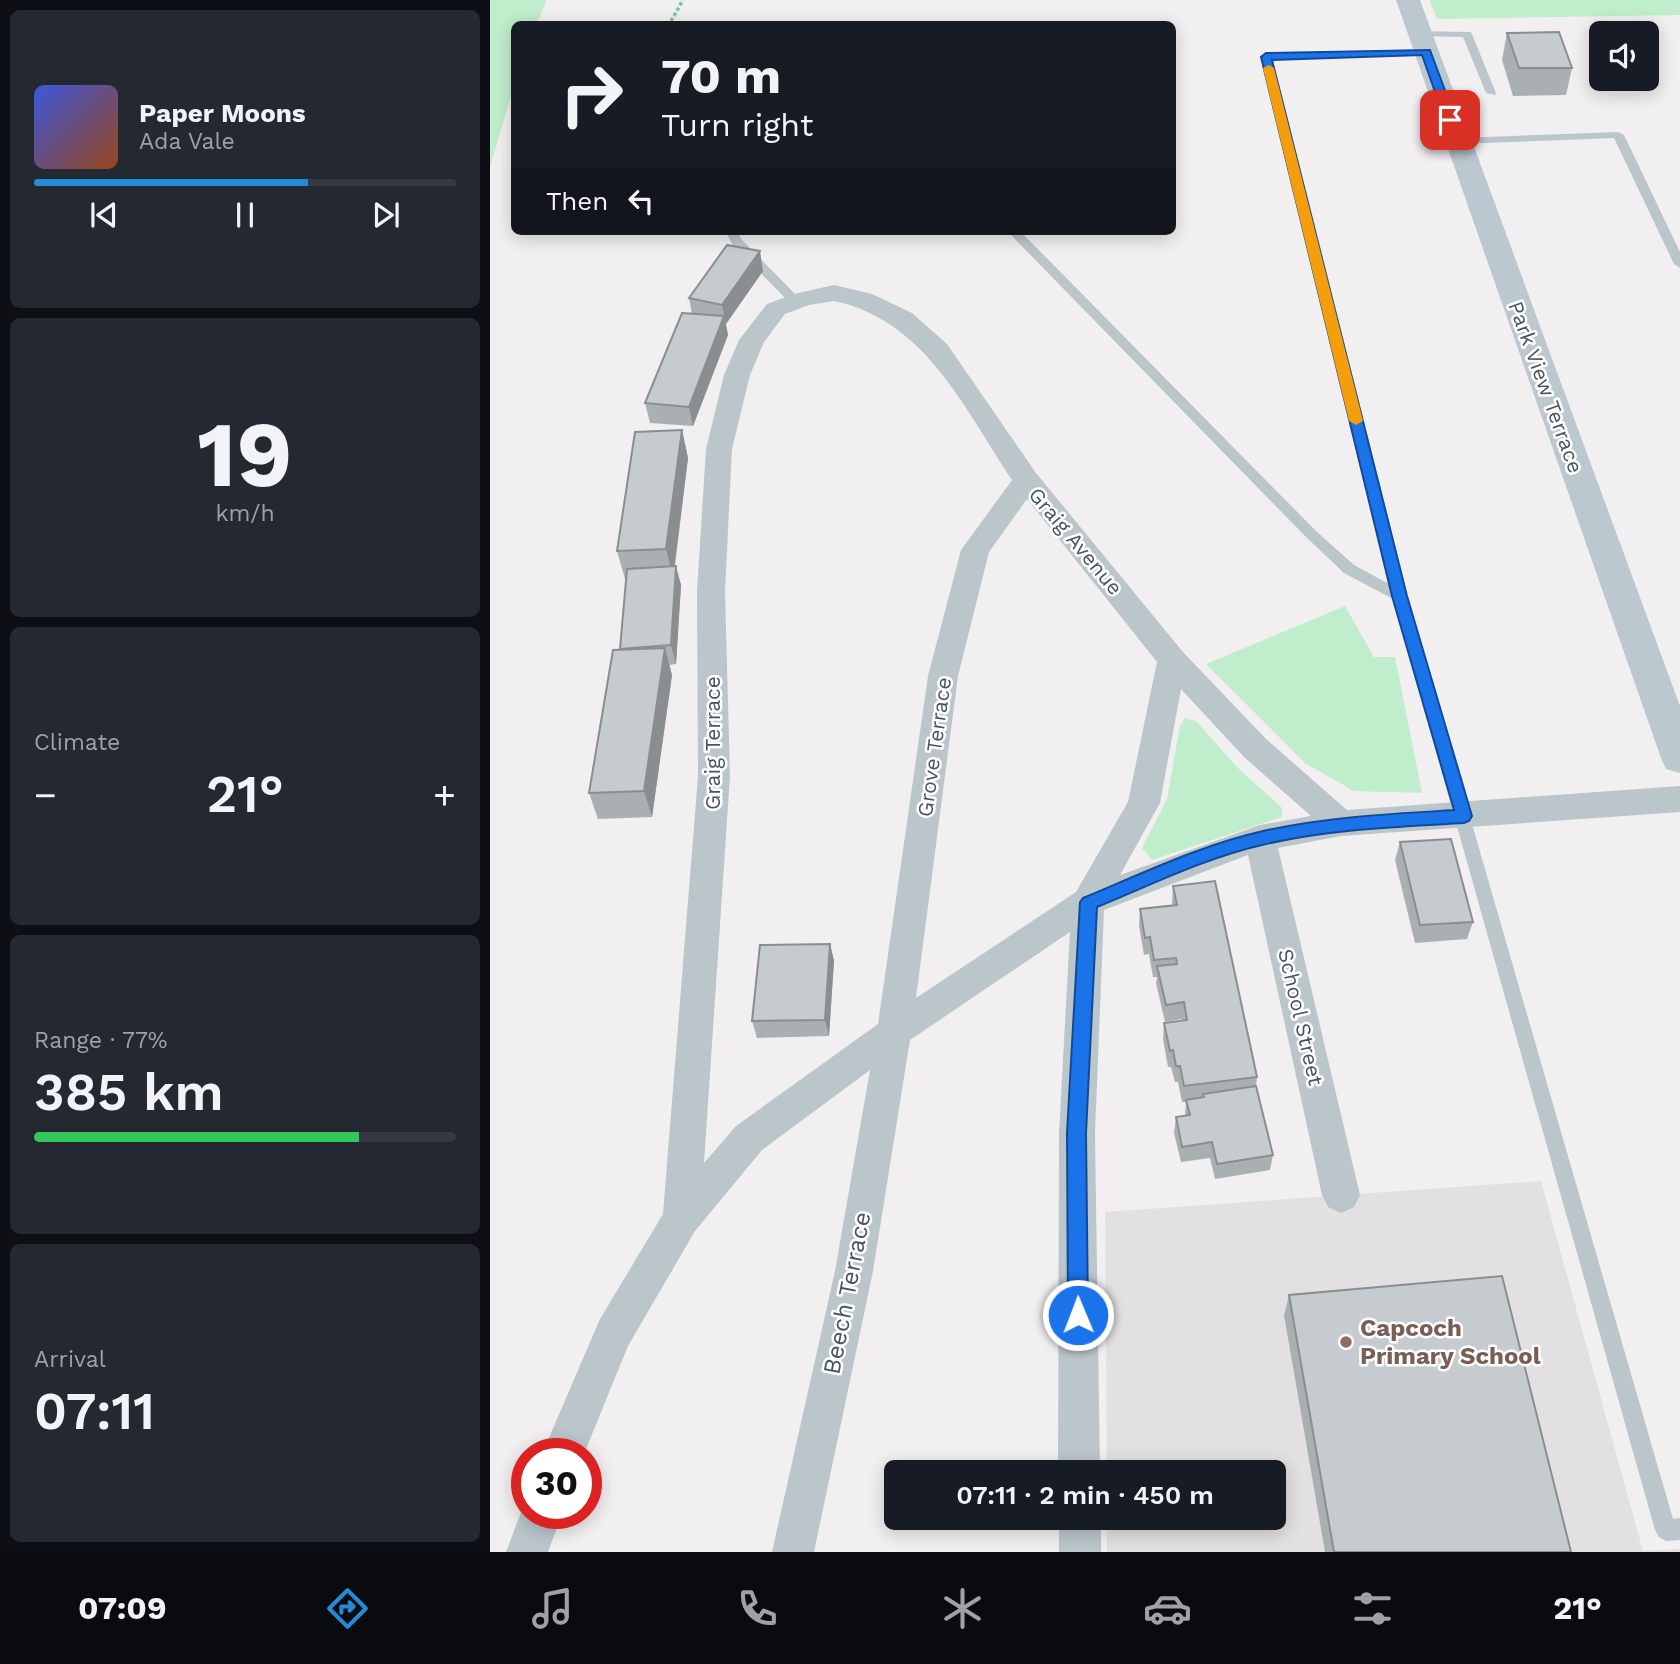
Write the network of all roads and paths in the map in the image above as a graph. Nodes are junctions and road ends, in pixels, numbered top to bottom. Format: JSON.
{"nodes":[{"id":1,"x":683,"y":0,"type":"edge"},
{"id":2,"x":671,"y":21,"type":"dead end"},
{"id":3,"x":1417,"y":25,"type":"edge"},
{"id":4,"x":1491,"y":93,"type":"dead end"},
{"id":5,"x":1458,"y":141,"type":"junction"},
{"id":6,"x":733,"y":235,"type":"edge"},
{"id":7,"x":1017,"y":235,"type":"edge"},
{"id":8,"x":1680,"y":264,"type":"edge"},
{"id":9,"x":799,"y":300,"type":"junction"},
{"id":10,"x":1026,"y":480,"type":"junction"},
{"id":11,"x":1399,"y":596,"type":"junction"},
{"id":12,"x":1172,"y":660,"type":"junction"},
{"id":13,"x":1680,"y":758,"type":"edge"},
{"id":14,"x":1680,"y":800,"type":"edge"},
{"id":15,"x":1464,"y":816,"type":"junction"},
{"id":16,"x":1341,"y":823,"type":"junction"},
{"id":17,"x":1260,"y":838,"type":"junction"},
{"id":18,"x":1088,"y":902,"type":"junction"},
{"id":19,"x":894,"y":1032,"type":"junction"},
{"id":20,"x":1341,"y":1195,"type":"dead end"},
{"id":21,"x":682,"y":1219,"type":"junction"},
{"id":22,"x":571,"y":1438,"type":"edge"},
{"id":23,"x":1079,"y":1460,"type":"edge"},
{"id":24,"x":535,"y":1529,"type":"edge"},
{"id":25,"x":1680,"y":1529,"type":"edge"},
{"id":26,"x":1080,"y":1530,"type":"edge"},
{"id":27,"x":527,"y":1552,"type":"edge"},
{"id":28,"x":793,"y":1552,"type":"edge"},
{"id":29,"x":1080,"y":1552,"type":"edge"}],
"edges":[{"from":1,"to":2,"type":"path"},
{"from":3,"to":4,"type":"lane"},
{"from":3,"to":5,"type":"main road","name":"Park View Terrace"},
{"from":3,"to":11,"type":"lane"},
{"from":5,"to":8,"type":"lane"},
{"from":5,"to":13,"type":"main road","name":"Park View Terrace"},
{"from":6,"to":9,"type":"lane"},
{"from":7,"to":11,"type":"lane"},
{"from":9,"to":10,"type":"street","name":"Graig Avenue"},
{"from":9,"to":21,"type":"street","name":"Graig Terrace"},
{"from":10,"to":12,"type":"street","name":"Graig Avenue"},
{"from":10,"to":19,"type":"street","name":"Grove Terrace"},
{"from":11,"to":15,"type":"lane"},
{"from":12,"to":16,"type":"street","name":"Graig Avenue"},
{"from":12,"to":18,"type":"street"},
{"from":14,"to":15,"type":"street"},
{"from":15,"to":16,"type":"street"},
{"from":15,"to":25,"type":"lane"},
{"from":16,"to":17,"type":"street"},
{"from":17,"to":18,"type":"street"},
{"from":17,"to":20,"type":"street","name":"School Street"},
{"from":18,"to":19,"type":"street"},
{"from":18,"to":23,"type":"street"},
{"from":19,"to":21,"type":"street"},
{"from":19,"to":28,"type":"street","name":"Beech Terrace"},
{"from":21,"to":22,"type":"street"},
{"from":24,"to":27,"type":"street"},
{"from":26,"to":29,"type":"street"}]}
